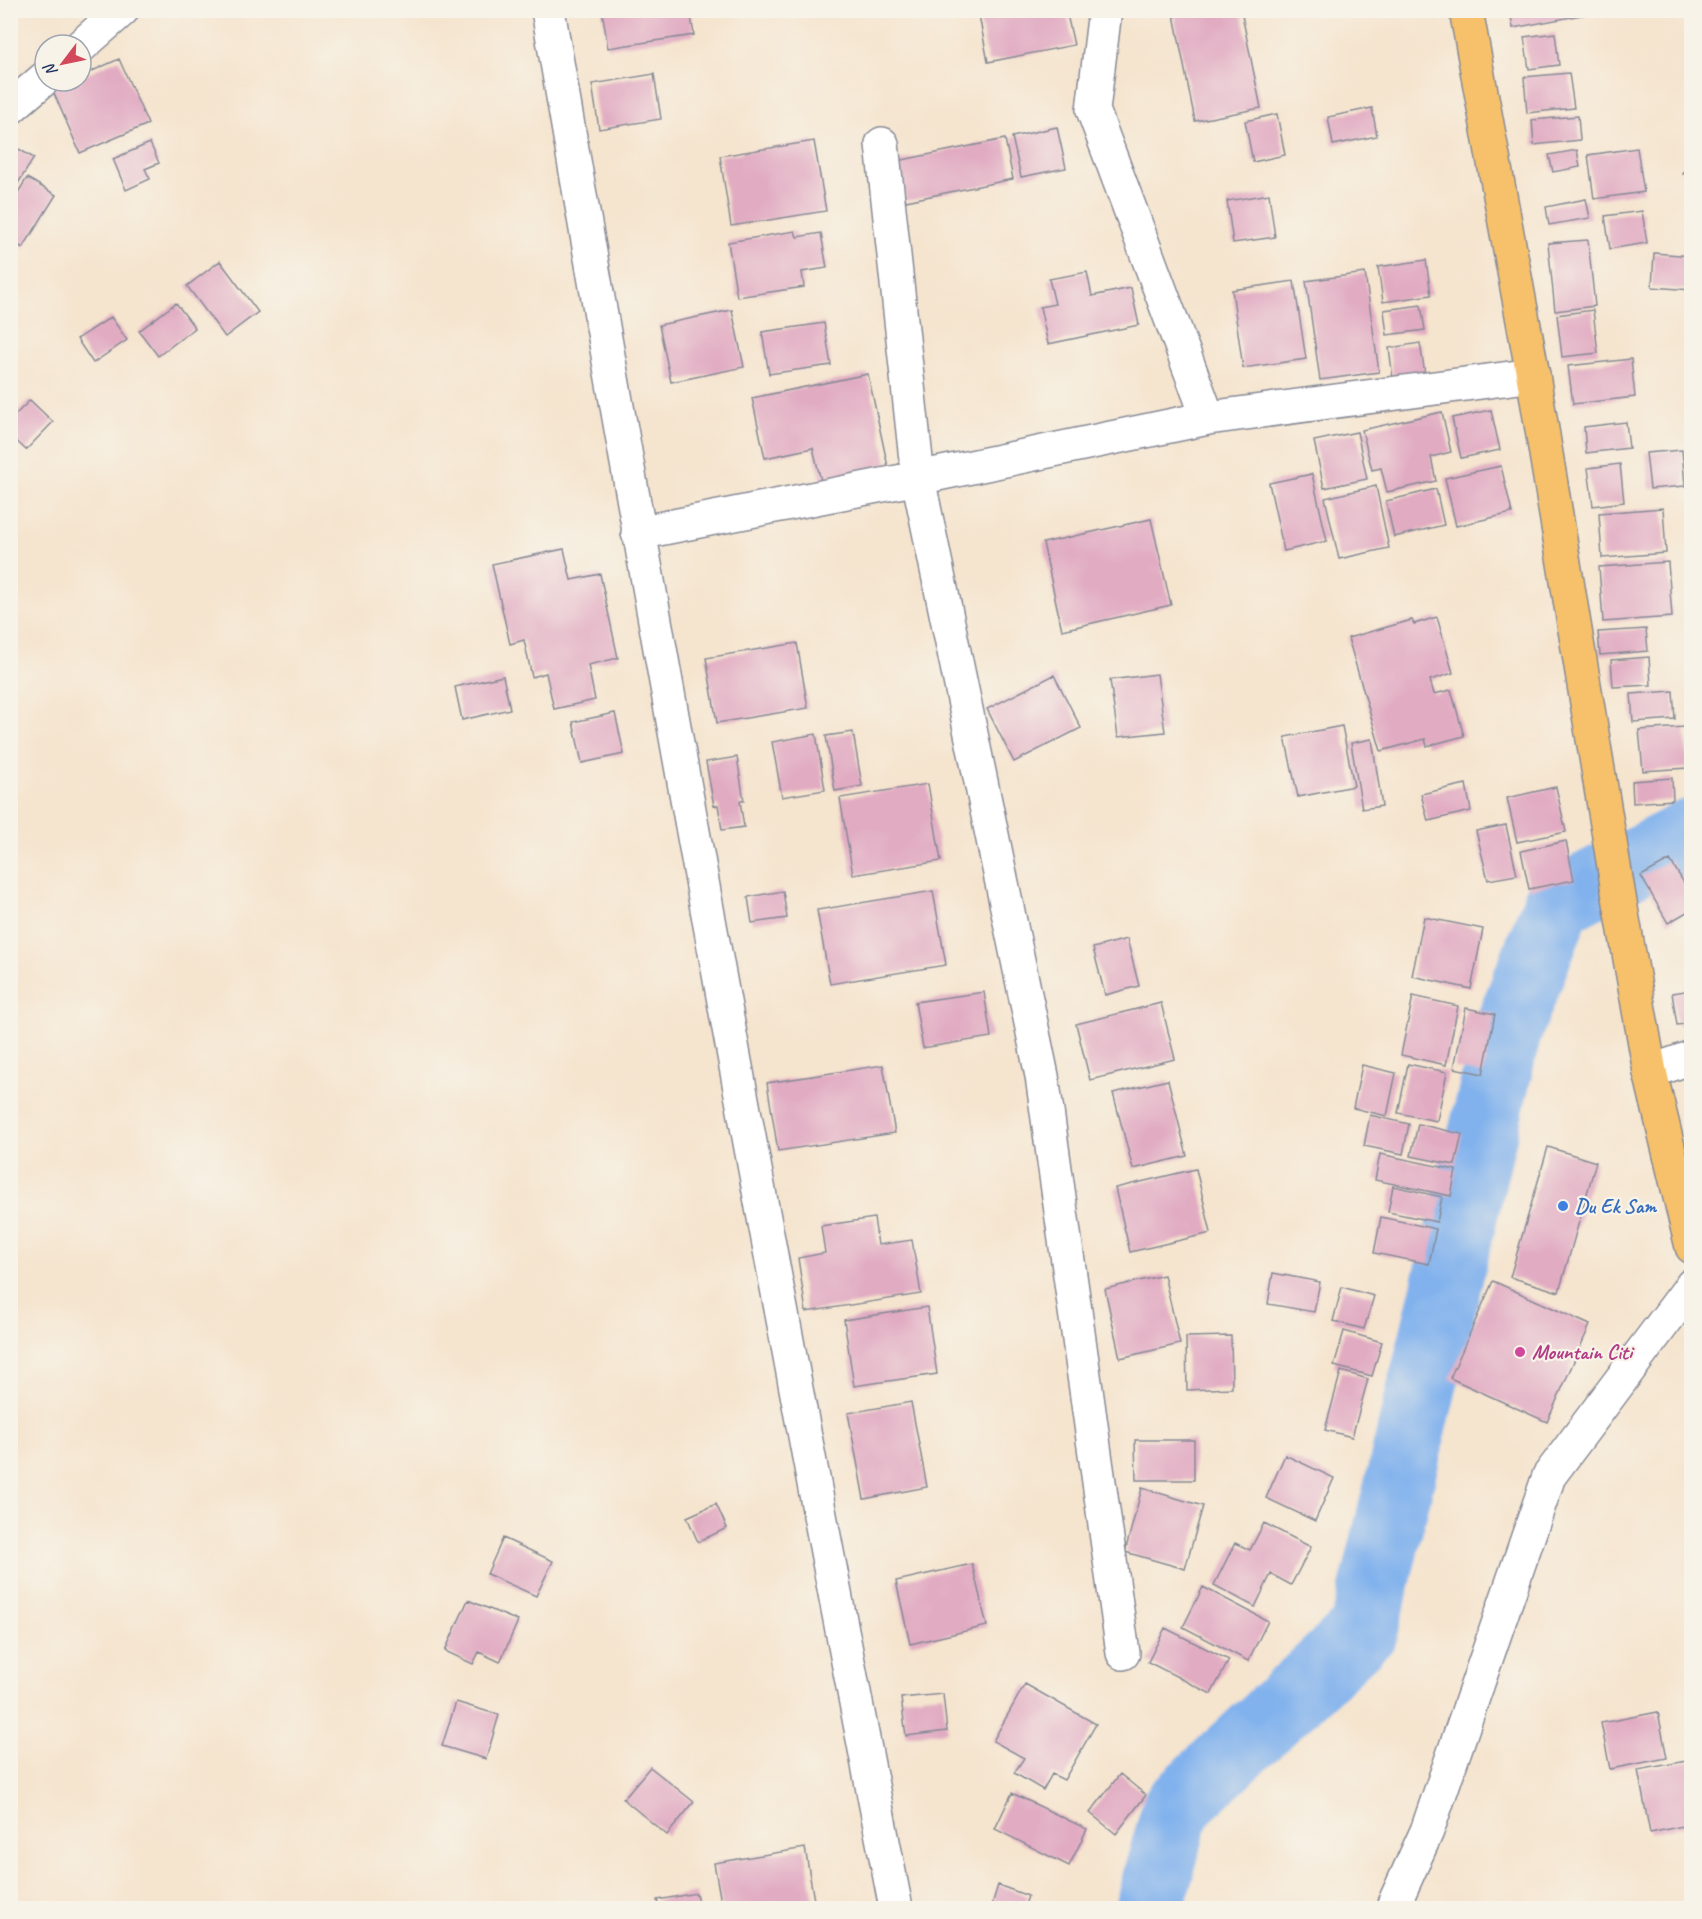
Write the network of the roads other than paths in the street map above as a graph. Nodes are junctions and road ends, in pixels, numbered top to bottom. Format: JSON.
{"nodes":[{"id":1,"x":122,"y":10,"type":"edge"},
{"id":2,"x":548,"y":10,"type":"edge"},
{"id":3,"x":1105,"y":10,"type":"edge"},
{"id":4,"x":1466,"y":10,"type":"edge"},
{"id":5,"x":93,"y":35,"type":"edge"},
{"id":6,"x":33,"y":88,"type":"edge"},
{"id":7,"x":10,"y":108,"type":"edge"},
{"id":8,"x":882,"y":144,"type":"dead end"},
{"id":9,"x":1533,"y":375,"type":"junction"},
{"id":10,"x":1208,"y":418,"type":"junction"},
{"id":11,"x":918,"y":478,"type":"junction"},
{"id":12,"x":638,"y":533,"type":"junction"},
{"id":13,"x":1692,"y":1058,"type":"edge"},
{"id":14,"x":1650,"y":1072,"type":"junction"},
{"id":15,"x":1692,"y":1247,"type":"edge"},
{"id":16,"x":1692,"y":1285,"type":"edge"},
{"id":17,"x":1123,"y":1653,"type":"dead end"},
{"id":18,"x":1395,"y":1907,"type":"edge"},
{"id":19,"x":896,"y":1908,"type":"edge"}],
"edges":[{"from":1,"to":5,"type":"street"},
{"from":2,"to":12,"type":"street"},
{"from":3,"to":10,"type":"street"},
{"from":4,"to":9,"type":"main road"},
{"from":6,"to":7,"type":"street"},
{"from":8,"to":11,"type":"street"},
{"from":9,"to":10,"type":"street"},
{"from":9,"to":14,"type":"main road"},
{"from":10,"to":11,"type":"street"},
{"from":11,"to":12,"type":"street"},
{"from":11,"to":17,"type":"street"},
{"from":12,"to":19,"type":"street"},
{"from":13,"to":14,"type":"street"},
{"from":14,"to":15,"type":"main road"},
{"from":16,"to":18,"type":"street"}]}
